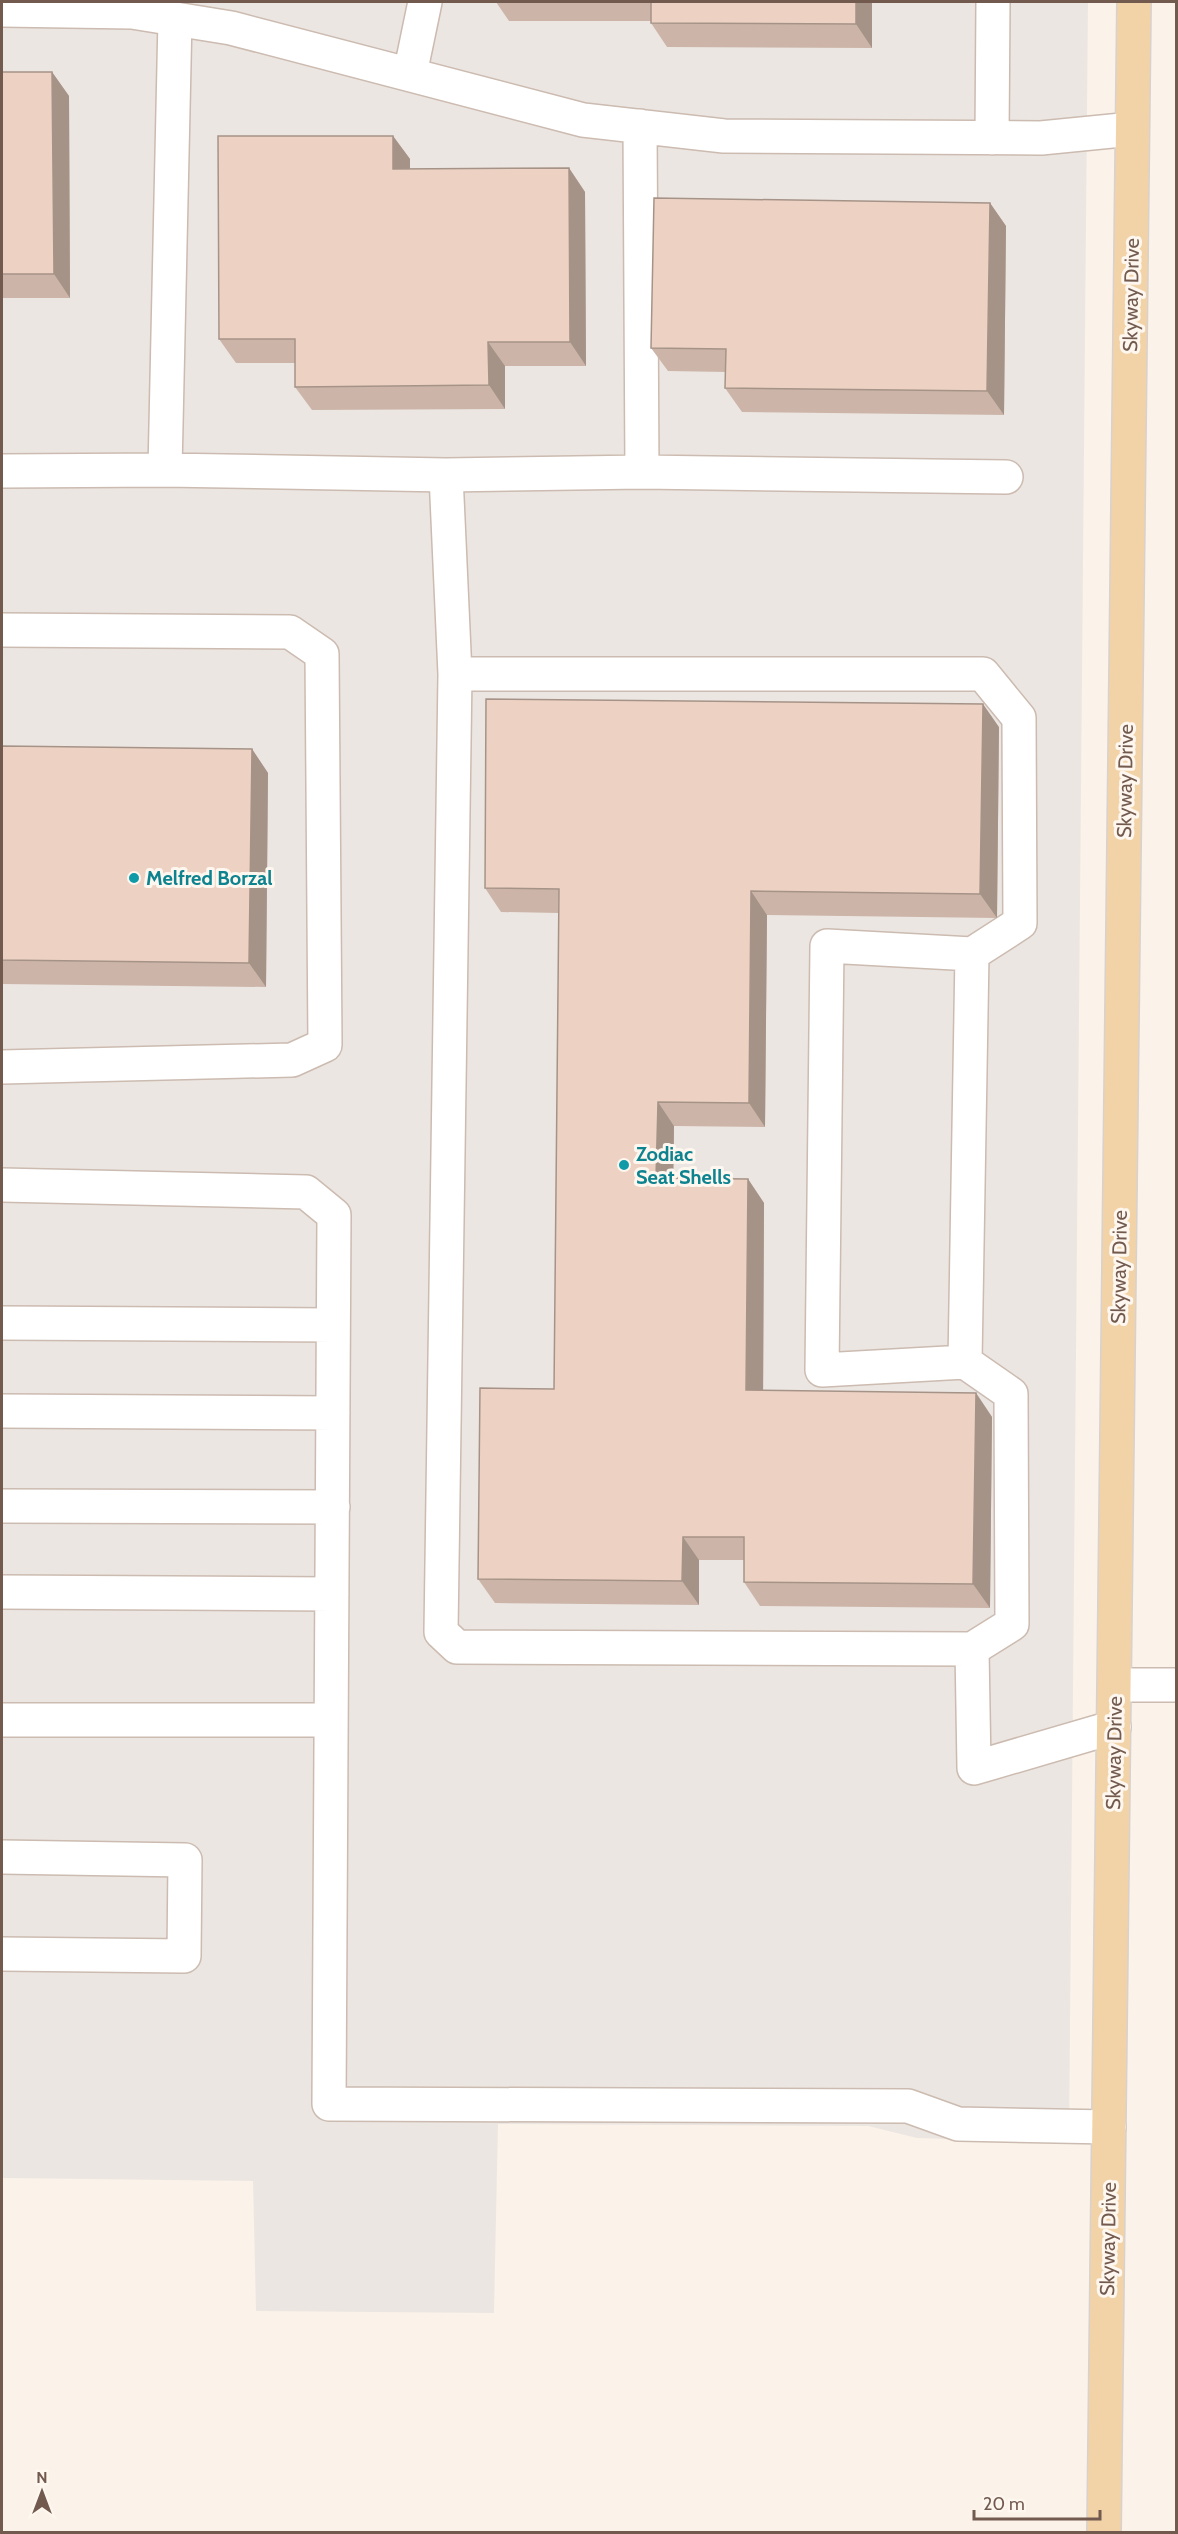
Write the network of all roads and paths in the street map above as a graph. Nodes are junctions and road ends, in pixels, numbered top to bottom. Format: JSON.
{"nodes":[{"id":1,"x":425,"y":2,"type":"edge"},
{"id":2,"x":993,"y":2,"type":"edge"},
{"id":3,"x":1134,"y":2,"type":"edge"},
{"id":4,"x":78,"y":6,"type":"edge"},
{"id":5,"x":2,"y":10,"type":"edge"},
{"id":6,"x":175,"y":19,"type":"junction"},
{"id":7,"x":410,"y":74,"type":"junction"},
{"id":8,"x":640,"y":126,"type":"junction"},
{"id":9,"x":1132,"y":129,"type":"junction"},
{"id":10,"x":992,"y":138,"type":"junction"},
{"id":11,"x":165,"y":470,"type":"junction"},
{"id":12,"x":2,"y":471,"type":"edge"},
{"id":13,"x":642,"y":472,"type":"junction"},
{"id":14,"x":446,"y":475,"type":"junction"},
{"id":15,"x":1006,"y":477,"type":"dead end"},
{"id":16,"x":2,"y":630,"type":"edge"},
{"id":17,"x":455,"y":674,"type":"junction"},
{"id":18,"x":972,"y":954,"type":"junction"},
{"id":19,"x":2,"y":1067,"type":"edge"},
{"id":20,"x":2,"y":1185,"type":"edge"},
{"id":21,"x":2,"y":1323,"type":"edge"},
{"id":22,"x":333,"y":1325,"type":"junction"},
{"id":23,"x":965,"y":1362,"type":"junction"},
{"id":24,"x":2,"y":1411,"type":"edge"},
{"id":25,"x":333,"y":1413,"type":"junction"},
{"id":26,"x":2,"y":1506,"type":"edge"},
{"id":27,"x":333,"y":1508,"type":"junction"},
{"id":28,"x":2,"y":1592,"type":"edge"},
{"id":29,"x":332,"y":1594,"type":"junction"},
{"id":30,"x":972,"y":1649,"type":"junction"},
{"id":31,"x":1115,"y":1684,"type":"junction"},
{"id":32,"x":1176,"y":1684,"type":"edge"},
{"id":33,"x":2,"y":1720,"type":"edge"},
{"id":34,"x":331,"y":1720,"type":"junction"},
{"id":35,"x":1114,"y":1727,"type":"junction"},
{"id":36,"x":2,"y":1857,"type":"edge"},
{"id":37,"x":2,"y":1954,"type":"edge"},
{"id":38,"x":1109,"y":2127,"type":"junction"},
{"id":39,"x":1104,"y":2532,"type":"edge"}],
"edges":[{"from":1,"to":7,"type":"lane"},
{"from":2,"to":10,"type":"lane"},
{"from":3,"to":9,"type":"main road","name":"Skyway Drive"},
{"from":4,"to":5,"type":"lane"},
{"from":4,"to":6,"type":"lane"},
{"from":6,"to":7,"type":"lane"},
{"from":6,"to":11,"type":"lane"},
{"from":7,"to":8,"type":"lane"},
{"from":8,"to":10,"type":"lane"},
{"from":8,"to":13,"type":"lane"},
{"from":9,"to":10,"type":"lane"},
{"from":9,"to":31,"type":"main road","name":"Skyway Drive"},
{"from":11,"to":12,"type":"lane"},
{"from":11,"to":14,"type":"lane"},
{"from":13,"to":14,"type":"lane"},
{"from":13,"to":15,"type":"lane"},
{"from":14,"to":17,"type":"lane"},
{"from":16,"to":19,"type":"lane"},
{"from":17,"to":18,"type":"lane"},
{"from":17,"to":30,"type":"lane"},
{"from":18,"to":23,"type":"lane"},
{"from":18,"to":23,"type":"lane"},
{"from":20,"to":22,"type":"lane"},
{"from":21,"to":22,"type":"lane"},
{"from":22,"to":25,"type":"lane"},
{"from":23,"to":30,"type":"lane"},
{"from":24,"to":25,"type":"lane"},
{"from":25,"to":27,"type":"lane"},
{"from":26,"to":27,"type":"lane"},
{"from":27,"to":29,"type":"lane"},
{"from":28,"to":29,"type":"lane"},
{"from":29,"to":34,"type":"lane"},
{"from":30,"to":35,"type":"lane"},
{"from":31,"to":32,"type":"lane"},
{"from":31,"to":35,"type":"main road","name":"Skyway Drive"},
{"from":33,"to":34,"type":"lane"},
{"from":34,"to":38,"type":"lane"},
{"from":35,"to":38,"type":"main road","name":"Skyway Drive"},
{"from":36,"to":37,"type":"lane"},
{"from":38,"to":39,"type":"main road","name":"Skyway Drive"}]}
